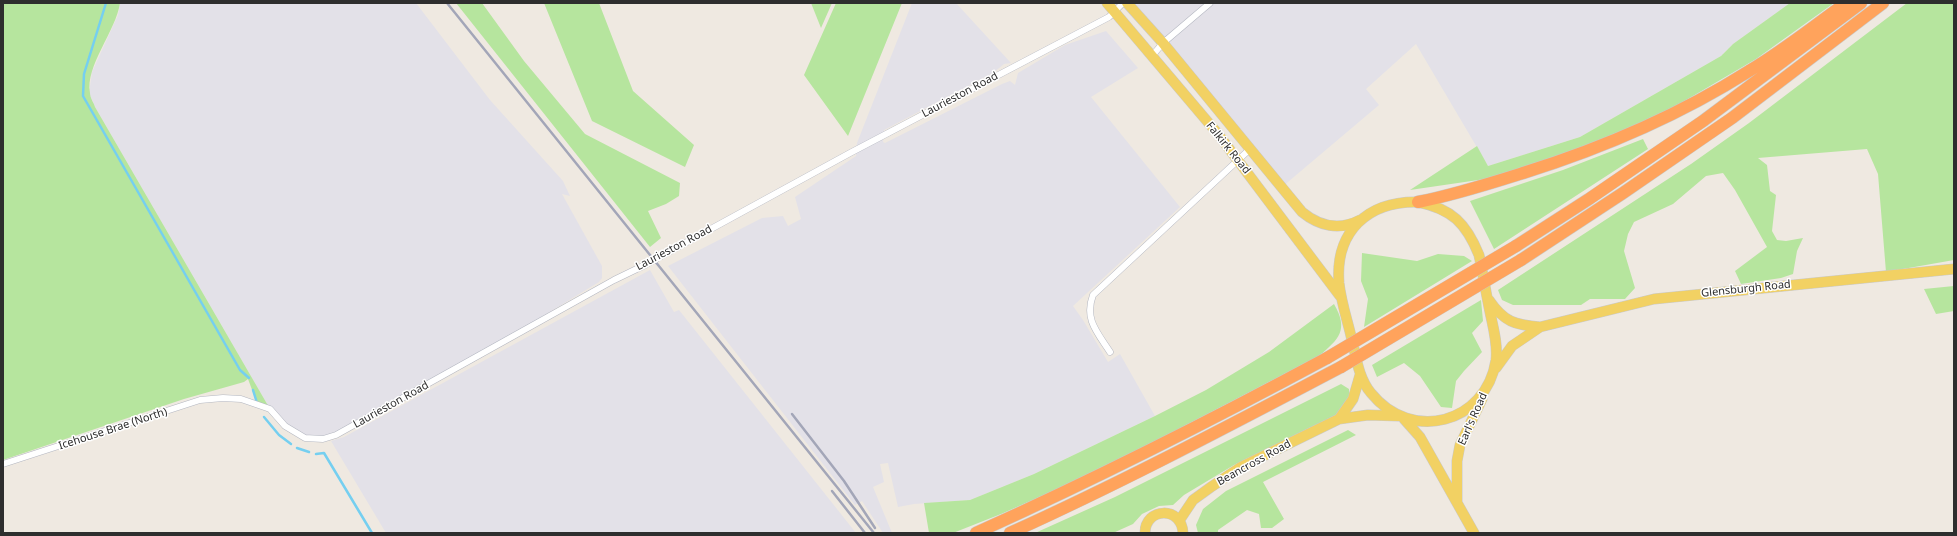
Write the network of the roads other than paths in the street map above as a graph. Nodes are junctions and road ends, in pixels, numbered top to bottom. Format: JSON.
{"nodes":[{"id":1,"x":1107,"y":3,"type":"edge"},
{"id":2,"x":1123,"y":3,"type":"edge"},
{"id":3,"x":1127,"y":3,"type":"edge"},
{"id":4,"x":1210,"y":3,"type":"edge"},
{"id":5,"x":1846,"y":3,"type":"edge"},
{"id":6,"x":1861,"y":3,"type":"edge"},
{"id":7,"x":1883,"y":3,"type":"edge"},
{"id":8,"x":1115,"y":12,"type":"junction"},
{"id":9,"x":1163,"y":43,"type":"junction"},
{"id":10,"x":1152,"y":56,"type":"junction"},
{"id":11,"x":1250,"y":150,"type":"junction"},
{"id":12,"x":1239,"y":160,"type":"junction"},
{"id":13,"x":1418,"y":202,"type":"junction"},
{"id":14,"x":1361,"y":219,"type":"junction"},
{"id":15,"x":1954,"y":269,"type":"edge"},
{"id":16,"x":1487,"y":297,"type":"junction"},
{"id":17,"x":1342,"y":298,"type":"junction"},
{"id":18,"x":1540,"y":327,"type":"junction"},
{"id":19,"x":1110,"y":352,"type":"dead end"},
{"id":20,"x":1493,"y":373,"type":"junction"},
{"id":21,"x":1360,"y":374,"type":"junction"},
{"id":22,"x":1489,"y":383,"type":"junction"},
{"id":23,"x":223,"y":398,"type":"joint"},
{"id":24,"x":1400,"y":416,"type":"junction"},
{"id":25,"x":1339,"y":419,"type":"junction"},
{"id":26,"x":3,"y":464,"type":"edge"},
{"id":27,"x":1457,"y":504,"type":"junction"},
{"id":28,"x":1180,"y":521,"type":"junction"},
{"id":29,"x":976,"y":533,"type":"edge"},
{"id":30,"x":1010,"y":533,"type":"edge"},
{"id":31,"x":1145,"y":533,"type":"edge"},
{"id":32,"x":1183,"y":533,"type":"edge"},
{"id":33,"x":1474,"y":533,"type":"edge"}],
"edges":[{"from":1,"to":8,"type":"main road","name":"Falkirk Road"},
{"from":2,"to":8,"type":"street","name":"Laurieston Road"},
{"from":3,"to":9,"type":"main road","name":"Falkirk Road"},
{"from":4,"to":9,"type":"street"},
{"from":5,"to":13,"type":"highway"},
{"from":6,"to":29,"type":"highway","bridge":true},
{"from":7,"to":30,"type":"highway","bridge":true},
{"from":8,"to":10,"type":"main road","name":"Falkirk Road"},
{"from":8,"to":23,"type":"street","name":"Laurieston Road","bridge":true},
{"from":9,"to":10,"type":"street"},
{"from":9,"to":11,"type":"main road","name":"Falkirk Road"},
{"from":10,"to":12,"type":"main road","name":"Falkirk Road"},
{"from":11,"to":12,"type":"street"},
{"from":11,"to":14,"type":"main road","name":"Falkirk Road"},
{"from":12,"to":17,"type":"main road","name":"Falkirk Road"},
{"from":12,"to":19,"type":"street"},
{"from":13,"to":14,"type":"main road"},
{"from":13,"to":16,"type":"main road"},
{"from":14,"to":17,"type":"main road"},
{"from":15,"to":18,"type":"main road","name":"Glensburgh Road"},
{"from":16,"to":18,"type":"main road","name":"Glensburgh Road"},
{"from":16,"to":20,"type":"main road"},
{"from":17,"to":21,"type":"main road"},
{"from":18,"to":20,"type":"main road","name":"Glensburgh Road"},
{"from":20,"to":22,"type":"main road"},
{"from":21,"to":24,"type":"main road","name":"Earl's Road"},
{"from":21,"to":25,"type":"main road","name":"Beancross Road"},
{"from":22,"to":24,"type":"main road","name":"Beancross Road"},
{"from":22,"to":27,"type":"main road","name":"Earl's Road"},
{"from":23,"to":26,"type":"street","name":"Icehouse Brae (North)"},
{"from":24,"to":25,"type":"main road","name":"Beancross Road"},
{"from":24,"to":27,"type":"main road","name":"Earl's Road"},
{"from":25,"to":28,"type":"main road","name":"Beancross Road"},
{"from":27,"to":33,"type":"main road","name":"Earl's Road"},
{"from":28,"to":31,"type":"main road"},
{"from":28,"to":32,"type":"main road"}]}
